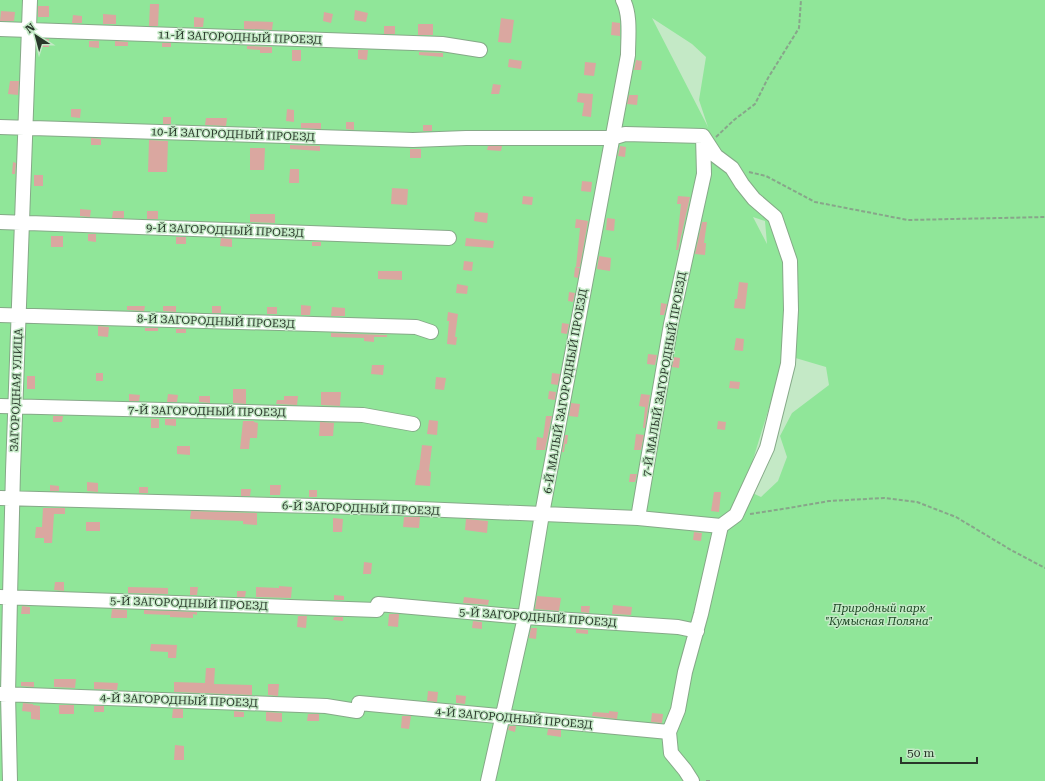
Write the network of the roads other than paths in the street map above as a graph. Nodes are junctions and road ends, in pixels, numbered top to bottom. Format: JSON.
{"nodes":[{"id":1,"x":30,"y":0,"type":"edge"},
{"id":2,"x":623,"y":0,"type":"edge"},
{"id":3,"x":0,"y":29,"type":"edge"},
{"id":4,"x":29,"y":29,"type":"junction"},
{"id":5,"x":480,"y":50,"type":"dead end"},
{"id":6,"x":0,"y":127,"type":"edge"},
{"id":7,"x":25,"y":128,"type":"junction"},
{"id":8,"x":703,"y":136,"type":"junction"},
{"id":9,"x":612,"y":138,"type":"junction"},
{"id":10,"x":0,"y":222,"type":"edge"},
{"id":11,"x":22,"y":223,"type":"junction"},
{"id":12,"x":450,"y":238,"type":"dead end"},
{"id":13,"x":0,"y":315,"type":"edge"},
{"id":14,"x":19,"y":315,"type":"junction"},
{"id":15,"x":431,"y":332,"type":"dead end"},
{"id":16,"x":0,"y":406,"type":"edge"},
{"id":17,"x":16,"y":406,"type":"junction"},
{"id":18,"x":413,"y":424,"type":"dead end"},
{"id":19,"x":6,"y":498,"type":"edge"},
{"id":20,"x":542,"y":514,"type":"junction"},
{"id":21,"x":638,"y":518,"type":"junction"},
{"id":22,"x":721,"y":526,"type":"junction"},
{"id":23,"x":5,"y":597,"type":"edge"},
{"id":24,"x":525,"y":617,"type":"junction"},
{"id":25,"x":697,"y":631,"type":"junction"},
{"id":26,"x":4,"y":694,"type":"edge"},
{"id":27,"x":502,"y":716,"type":"junction"},
{"id":28,"x":669,"y":732,"type":"junction"},
{"id":29,"x":10,"y":781,"type":"edge"},
{"id":30,"x":488,"y":781,"type":"edge"},
{"id":31,"x":692,"y":781,"type":"edge"}],
"edges":[{"from":1,"to":4,"type":"street","name":"ЗАГОРОДНАЯ УЛИЦА"},
{"from":2,"to":9,"type":"street","name":"6-Й МАЛЫЙ ЗАГОРОДНЫЙ ПРОЕЗД"},
{"from":3,"to":4,"type":"street","name":"11-Й ЗАГОРОДНЫЙ ПРОЕЗД"},
{"from":4,"to":5,"type":"street","name":"11-Й ЗАГОРОДНЫЙ ПРОЕЗД"},
{"from":4,"to":7,"type":"street","name":"ЗАГОРОДНАЯ УЛИЦА"},
{"from":6,"to":7,"type":"street","name":"10-Й ЗАГОРОДНЫЙ ПРОЕЗД"},
{"from":7,"to":9,"type":"street","name":"10-Й ЗАГОРОДНЫЙ ПРОЕЗД"},
{"from":7,"to":11,"type":"street","name":"ЗАГОРОДНАЯ УЛИЦА"},
{"from":8,"to":9,"type":"street","name":"10-Й ЗАГОРОДНЫЙ ПРОЕЗД"},
{"from":8,"to":21,"type":"street","name":"7-Й МАЛЫЙ ЗАГОРОДНЫЙ ПРОЕЗД"},
{"from":8,"to":22,"type":"street"},
{"from":9,"to":20,"type":"street","name":"6-Й МАЛЫЙ ЗАГОРОДНЫЙ ПРОЕЗД"},
{"from":10,"to":11,"type":"street","name":"9-Й ЗАГОРОДНЫЙ ПРОЕЗД"},
{"from":11,"to":12,"type":"street","name":"9-Й ЗАГОРОДНЫЙ ПРОЕЗД"},
{"from":11,"to":14,"type":"street","name":"ЗАГОРОДНАЯ УЛИЦА"},
{"from":13,"to":14,"type":"street","name":"8-Й ЗАГОРОДНЫЙ ПРОЕЗД"},
{"from":14,"to":15,"type":"street","name":"8-Й ЗАГОРОДНЫЙ ПРОЕЗД"},
{"from":14,"to":17,"type":"street","name":"ЗАГОРОДНАЯ УЛИЦА"},
{"from":16,"to":17,"type":"street","name":"7-Й ЗАГОРОДНЫЙ ПРОЕЗД"},
{"from":17,"to":18,"type":"street","name":"7-Й ЗАГОРОДНЫЙ ПРОЕЗД"},
{"from":17,"to":19,"type":"street","name":"ЗАГОРОДНАЯ УЛИЦА"},
{"from":19,"to":20,"type":"street","name":"6-Й ЗАГОРОДНЫЙ ПРОЕЗД"},
{"from":19,"to":23,"type":"street","name":"ЗАГОРОДНАЯ УЛИЦА"},
{"from":20,"to":21,"type":"street","name":"6-Й ЗАГОРОДНЫЙ ПРОЕЗД"},
{"from":20,"to":24,"type":"street","name":"6-Й МАЛЫЙ ЗАГОРОДНЫЙ ПРОЕЗД"},
{"from":21,"to":22,"type":"street","name":"6-Й ЗАГОРОДНЫЙ ПРОЕЗД"},
{"from":22,"to":25,"type":"street"},
{"from":23,"to":24,"type":"street","name":"5-Й ЗАГОРОДНЫЙ ПРОЕЗД"},
{"from":23,"to":26,"type":"street","name":"ЗАГОРОДНАЯ УЛИЦА"},
{"from":24,"to":25,"type":"street","name":"5-Й ЗАГОРОДНЫЙ ПРОЕЗД"},
{"from":24,"to":27,"type":"street","name":"6-Й МАЛЫЙ ЗАГОРОДНЫЙ ПРОЕЗД"},
{"from":25,"to":28,"type":"street"},
{"from":26,"to":27,"type":"street","name":"4-Й ЗАГОРОДНЫЙ ПРОЕЗД"},
{"from":26,"to":29,"type":"street","name":"ЗАГОРОДНАЯ УЛИЦА"},
{"from":27,"to":28,"type":"street","name":"4-Й ЗАГОРОДНЫЙ ПРОЕЗД"},
{"from":27,"to":30,"type":"street","name":"6-Й МАЛЫЙ ЗАГОРОДНЫЙ ПРОЕЗД"},
{"from":28,"to":31,"type":"street"}]}
